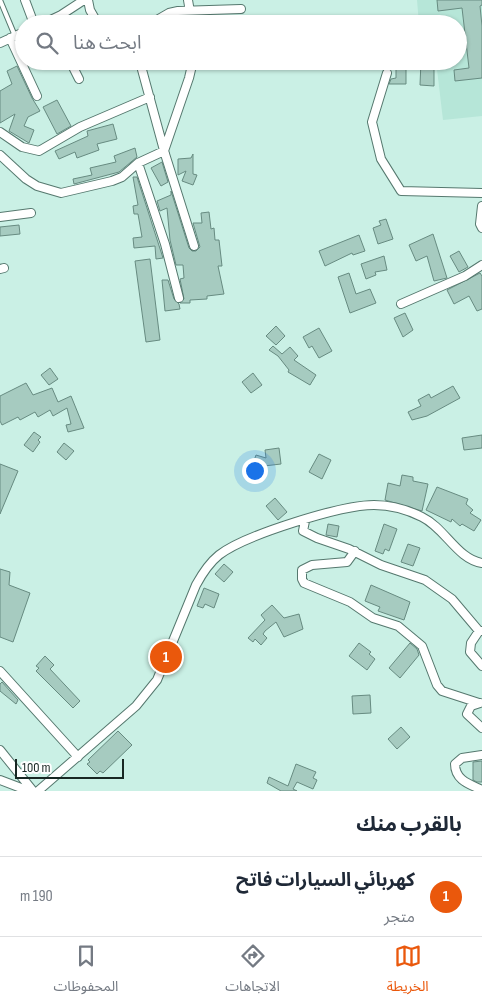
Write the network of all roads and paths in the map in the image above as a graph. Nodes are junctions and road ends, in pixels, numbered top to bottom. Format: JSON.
{"nodes":[{"id":1,"x":0,"y":0,"type":"edge"},
{"id":2,"x":25,"y":0,"type":"edge"},
{"id":3,"x":84,"y":0,"type":"edge"},
{"id":4,"x":88,"y":0,"type":"edge"},
{"id":5,"x":188,"y":0,"type":"edge"},
{"id":6,"x":72,"y":3,"type":"edge"},
{"id":7,"x":241,"y":9,"type":"dead end"},
{"id":8,"x":189,"y":10,"type":"junction"},
{"id":9,"x":31,"y":15,"type":"edge"},
{"id":10,"x":59,"y":15,"type":"edge"},
{"id":11,"x":93,"y":15,"type":"edge"},
{"id":12,"x":166,"y":15,"type":"edge"},
{"id":13,"x":190,"y":15,"type":"edge"},
{"id":14,"x":15,"y":36,"type":"edge"},
{"id":15,"x":12,"y":37,"type":"junction"},
{"id":16,"x":0,"y":43,"type":"edge"},
{"id":17,"x":15,"y":44,"type":"edge"},
{"id":18,"x":26,"y":70,"type":"edge"},
{"id":19,"x":74,"y":70,"type":"edge"},
{"id":20,"x":142,"y":70,"type":"edge"},
{"id":21,"x":191,"y":70,"type":"edge"},
{"id":22,"x":387,"y":73,"type":"dead end"},
{"id":23,"x":79,"y":79,"type":"dead end"},
{"id":24,"x":37,"y":96,"type":"dead end"},
{"id":25,"x":150,"y":97,"type":"junction"},
{"id":26,"x":0,"y":132,"type":"edge"},
{"id":27,"x":164,"y":151,"type":"junction"},
{"id":28,"x":0,"y":155,"type":"edge"},
{"id":29,"x":138,"y":162,"type":"junction"},
{"id":30,"x":482,"y":193,"type":"edge"},
{"id":31,"x":482,"y":206,"type":"edge"},
{"id":32,"x":31,"y":213,"type":"dead end"},
{"id":33,"x":0,"y":216,"type":"edge"},
{"id":34,"x":482,"y":228,"type":"edge"},
{"id":35,"x":194,"y":246,"type":"dead end"},
{"id":36,"x":482,"y":265,"type":"edge"},
{"id":37,"x":179,"y":298,"type":"dead end"},
{"id":38,"x":401,"y":304,"type":"dead end"},
{"id":39,"x":305,"y":521,"type":"junction"},
{"id":40,"x":355,"y":551,"type":"junction"},
{"id":41,"x":482,"y":563,"type":"edge"},
{"id":42,"x":481,"y":631,"type":"edge"},
{"id":43,"x":482,"y":666,"type":"edge"},
{"id":44,"x":0,"y":671,"type":"edge"},
{"id":45,"x":481,"y":703,"type":"edge"},
{"id":46,"x":482,"y":728,"type":"edge"},
{"id":47,"x":0,"y":750,"type":"edge"},
{"id":48,"x":482,"y":755,"type":"edge"},
{"id":49,"x":78,"y":757,"type":"junction"},
{"id":50,"x":0,"y":780,"type":"edge"},
{"id":51,"x":482,"y":790,"type":"edge"},
{"id":52,"x":29,"y":791,"type":"edge"},
{"id":53,"x":33,"y":791,"type":"edge"},
{"id":54,"x":38,"y":791,"type":"edge"}],
"edges":[{"from":1,"to":15,"type":"lane"},
{"from":2,"to":9,"type":"street"},
{"from":3,"to":6,"type":"street"},
{"from":4,"to":11,"type":"street"},
{"from":5,"to":8,"type":"street"},
{"from":6,"to":10,"type":"street"},
{"from":7,"to":8,"type":"street"},
{"from":8,"to":12,"type":"street"},
{"from":8,"to":13,"type":"street"},
{"from":14,"to":15,"type":"street"},
{"from":15,"to":16,"type":"street"},
{"from":15,"to":17,"type":"street"},
{"from":18,"to":24,"type":"street"},
{"from":19,"to":23,"type":"street"},
{"from":20,"to":25,"type":"street"},
{"from":21,"to":27,"type":"street"},
{"from":22,"to":30,"type":"street"},
{"from":25,"to":26,"type":"street"},
{"from":25,"to":27,"type":"street"},
{"from":27,"to":29,"type":"street"},
{"from":27,"to":35,"type":"street"},
{"from":28,"to":29,"type":"street"},
{"from":29,"to":37,"type":"street"},
{"from":31,"to":34,"type":"street"},
{"from":32,"to":33,"type":"street"},
{"from":36,"to":38,"type":"street"},
{"from":39,"to":40,"type":"street"},
{"from":39,"to":41,"type":"street"},
{"from":39,"to":49,"type":"street"},
{"from":40,"to":42,"type":"street"},
{"from":40,"to":45,"type":"street"},
{"from":42,"to":43,"type":"street"},
{"from":44,"to":49,"type":"street"},
{"from":45,"to":46,"type":"street"},
{"from":47,"to":53,"type":"street"},
{"from":48,"to":51,"type":"street"},
{"from":49,"to":54,"type":"street"},
{"from":50,"to":52,"type":"street"}]}
